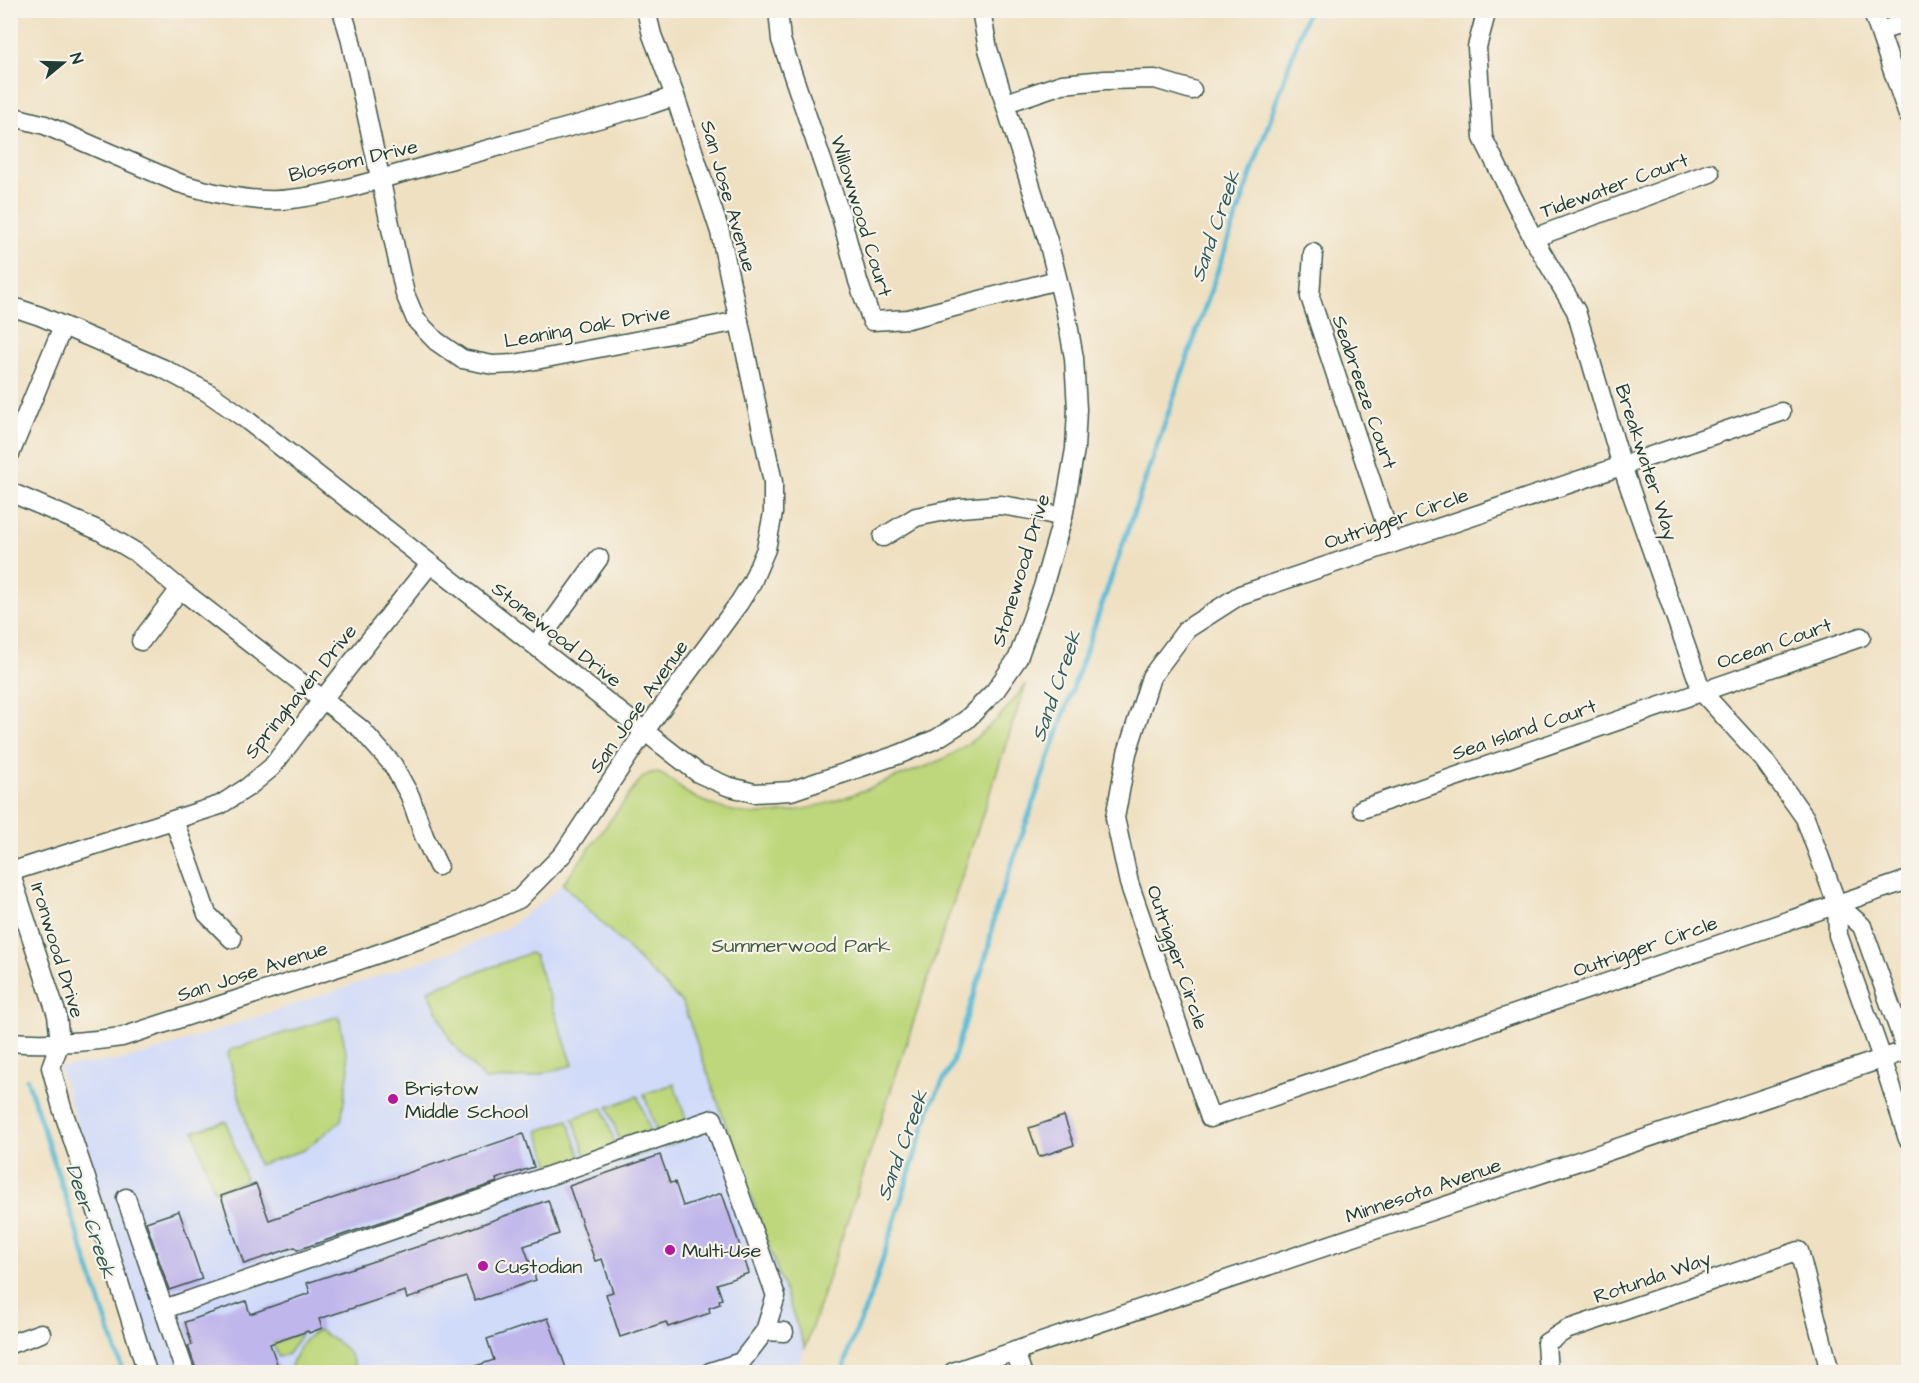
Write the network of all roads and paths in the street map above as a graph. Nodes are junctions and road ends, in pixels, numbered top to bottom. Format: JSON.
{"nodes":[{"id":1,"x":342,"y":10,"type":"edge"},
{"id":2,"x":646,"y":10,"type":"edge"},
{"id":3,"x":778,"y":10,"type":"edge"},
{"id":4,"x":981,"y":10,"type":"edge"},
{"id":5,"x":1487,"y":10,"type":"edge"},
{"id":6,"x":1872,"y":10,"type":"edge"},
{"id":7,"x":1908,"y":22,"type":"edge"},
{"id":8,"x":1880,"y":32,"type":"junction"},
{"id":9,"x":1192,"y":90,"type":"dead end"},
{"id":10,"x":675,"y":96,"type":"junction"},
{"id":11,"x":1006,"y":103,"type":"junction"},
{"id":12,"x":1908,"y":115,"type":"edge"},
{"id":13,"x":10,"y":116,"type":"edge"},
{"id":14,"x":1710,"y":173,"type":"dead end"},
{"id":15,"x":381,"y":178,"type":"junction"},
{"id":16,"x":1533,"y":238,"type":"junction"},
{"id":17,"x":1313,"y":253,"type":"dead end"},
{"id":18,"x":1057,"y":280,"type":"junction"},
{"id":19,"x":10,"y":306,"type":"edge"},
{"id":20,"x":739,"y":321,"type":"junction"},
{"id":21,"x":63,"y":326,"type":"junction"},
{"id":22,"x":1781,"y":412,"type":"dead end"},
{"id":23,"x":10,"y":454,"type":"edge"},
{"id":24,"x":1622,"y":466,"type":"junction"},
{"id":25,"x":10,"y":492,"type":"edge"},
{"id":26,"x":1063,"y":517,"type":"junction"},
{"id":27,"x":883,"y":537,"type":"dead end"},
{"id":28,"x":1392,"y":543,"type":"junction"},
{"id":29,"x":599,"y":558,"type":"dead end"},
{"id":30,"x":430,"y":564,"type":"junction"},
{"id":31,"x":180,"y":589,"type":"junction"},
{"id":32,"x":1861,"y":637,"type":"dead end"},
{"id":33,"x":141,"y":641,"type":"dead end"},
{"id":34,"x":536,"y":645,"type":"junction"},
{"id":35,"x":1702,"y":692,"type":"junction"},
{"id":36,"x":323,"y":699,"type":"junction"},
{"id":37,"x":644,"y":732,"type":"junction"},
{"id":38,"x":1362,"y":809,"type":"dead end"},
{"id":39,"x":174,"y":820,"type":"junction"},
{"id":40,"x":438,"y":866,"type":"dead end"},
{"id":41,"x":10,"y":872,"type":"edge"},
{"id":42,"x":1908,"y":880,"type":"edge"},
{"id":43,"x":1837,"y":904,"type":"junction"},
{"id":44,"x":232,"y":939,"type":"dead end"},
{"id":45,"x":10,"y":1042,"type":"edge"},
{"id":46,"x":60,"y":1042,"type":"junction"},
{"id":47,"x":1908,"y":1052,"type":"edge"},
{"id":48,"x":1882,"y":1058,"type":"junction"},
{"id":49,"x":1908,"y":1139,"type":"edge"},
{"id":50,"x":126,"y":1198,"type":"dead end"},
{"id":51,"x":164,"y":1309,"type":"junction"},
{"id":52,"x":765,"y":1331,"type":"junction"},
{"id":53,"x":784,"y":1332,"type":"dead end"},
{"id":54,"x":40,"y":1333,"type":"dead end"},
{"id":55,"x":10,"y":1344,"type":"edge"},
{"id":56,"x":1015,"y":1351,"type":"junction"},
{"id":57,"x":742,"y":1367,"type":"edge"},
{"id":58,"x":1547,"y":1370,"type":"edge"},
{"id":59,"x":147,"y":1372,"type":"edge"},
{"id":60,"x":185,"y":1372,"type":"edge"},
{"id":61,"x":710,"y":1372,"type":"edge"},
{"id":62,"x":952,"y":1372,"type":"edge"},
{"id":63,"x":1022,"y":1372,"type":"edge"},
{"id":64,"x":1830,"y":1372,"type":"edge"}],
"edges":[{"from":1,"to":15,"type":"street","name":"Leaning Oak Drive"},
{"from":2,"to":10,"type":"street","name":"San Jose Avenue"},
{"from":3,"to":18,"type":"street","name":"Willowwood Court"},
{"from":4,"to":11,"type":"street","name":"Stonewood Drive"},
{"from":5,"to":16,"type":"street","name":"Breakwater Way"},
{"from":6,"to":8,"type":"street"},
{"from":7,"to":8,"type":"street"},
{"from":8,"to":12,"type":"street"},
{"from":9,"to":11,"type":"street"},
{"from":10,"to":15,"type":"street","name":"Blossom Drive"},
{"from":10,"to":20,"type":"street","name":"San Jose Avenue"},
{"from":11,"to":18,"type":"street","name":"Stonewood Drive"},
{"from":13,"to":15,"type":"street","name":"Blossom Drive"},
{"from":14,"to":16,"type":"street","name":"Tidewater Court"},
{"from":15,"to":20,"type":"street","name":"Leaning Oak Drive"},
{"from":16,"to":24,"type":"street","name":"Breakwater Way"},
{"from":17,"to":28,"type":"street","name":"Seabreeze Court"},
{"from":18,"to":26,"type":"street","name":"Stonewood Drive"},
{"from":19,"to":21,"type":"street","name":"Stonewood Drive"},
{"from":20,"to":37,"type":"street","name":"San Jose Avenue"},
{"from":21,"to":23,"type":"street"},
{"from":21,"to":30,"type":"street","name":"Stonewood Drive"},
{"from":22,"to":24,"type":"street","name":"Outrigger Circle"},
{"from":24,"to":28,"type":"street","name":"Outrigger Circle"},
{"from":24,"to":35,"type":"street","name":"Breakwater Way"},
{"from":25,"to":31,"type":"street"},
{"from":26,"to":27,"type":"street"},
{"from":26,"to":37,"type":"street","name":"Stonewood Drive"},
{"from":28,"to":43,"type":"street","name":"Outrigger Circle"},
{"from":29,"to":34,"type":"street"},
{"from":30,"to":34,"type":"street","name":"Stonewood Drive"},
{"from":30,"to":36,"type":"street","name":"Springhaven Drive"},
{"from":31,"to":33,"type":"street"},
{"from":31,"to":36,"type":"street"},
{"from":32,"to":35,"type":"street","name":"Ocean Court"},
{"from":34,"to":37,"type":"street","name":"Stonewood Drive"},
{"from":35,"to":38,"type":"street","name":"Sea Island Court"},
{"from":35,"to":43,"type":"street","name":"Breakwater Way"},
{"from":36,"to":39,"type":"street","name":"Springhaven Drive"},
{"from":36,"to":40,"type":"street"},
{"from":37,"to":46,"type":"street","name":"San Jose Avenue"},
{"from":39,"to":41,"type":"street","name":"Springhaven Drive"},
{"from":39,"to":44,"type":"street"},
{"from":41,"to":46,"type":"street","name":"Ironwood Drive"},
{"from":42,"to":43,"type":"street"},
{"from":43,"to":47,"type":"street","name":"Breakwater Way"},
{"from":43,"to":48,"type":"street","name":"Breakwater Way"},
{"from":45,"to":46,"type":"street","name":"San Jose Avenue"},
{"from":46,"to":59,"type":"street"},
{"from":47,"to":48,"type":"street","name":"Minnesota Avenue"},
{"from":48,"to":49,"type":"street","name":"Breakwater Way"},
{"from":48,"to":56,"type":"street","name":"Minnesota Avenue"},
{"from":50,"to":51,"type":"street"},
{"from":51,"to":52,"type":"street"},
{"from":51,"to":60,"type":"street"},
{"from":52,"to":53,"type":"street"},
{"from":52,"to":57,"type":"street"},
{"from":54,"to":55,"type":"street"},
{"from":56,"to":62,"type":"street","name":"Minnesota Avenue"},
{"from":56,"to":63,"type":"street"},
{"from":57,"to":61,"type":"street"},
{"from":58,"to":64,"type":"street","name":"Rotunda Way"}]}
